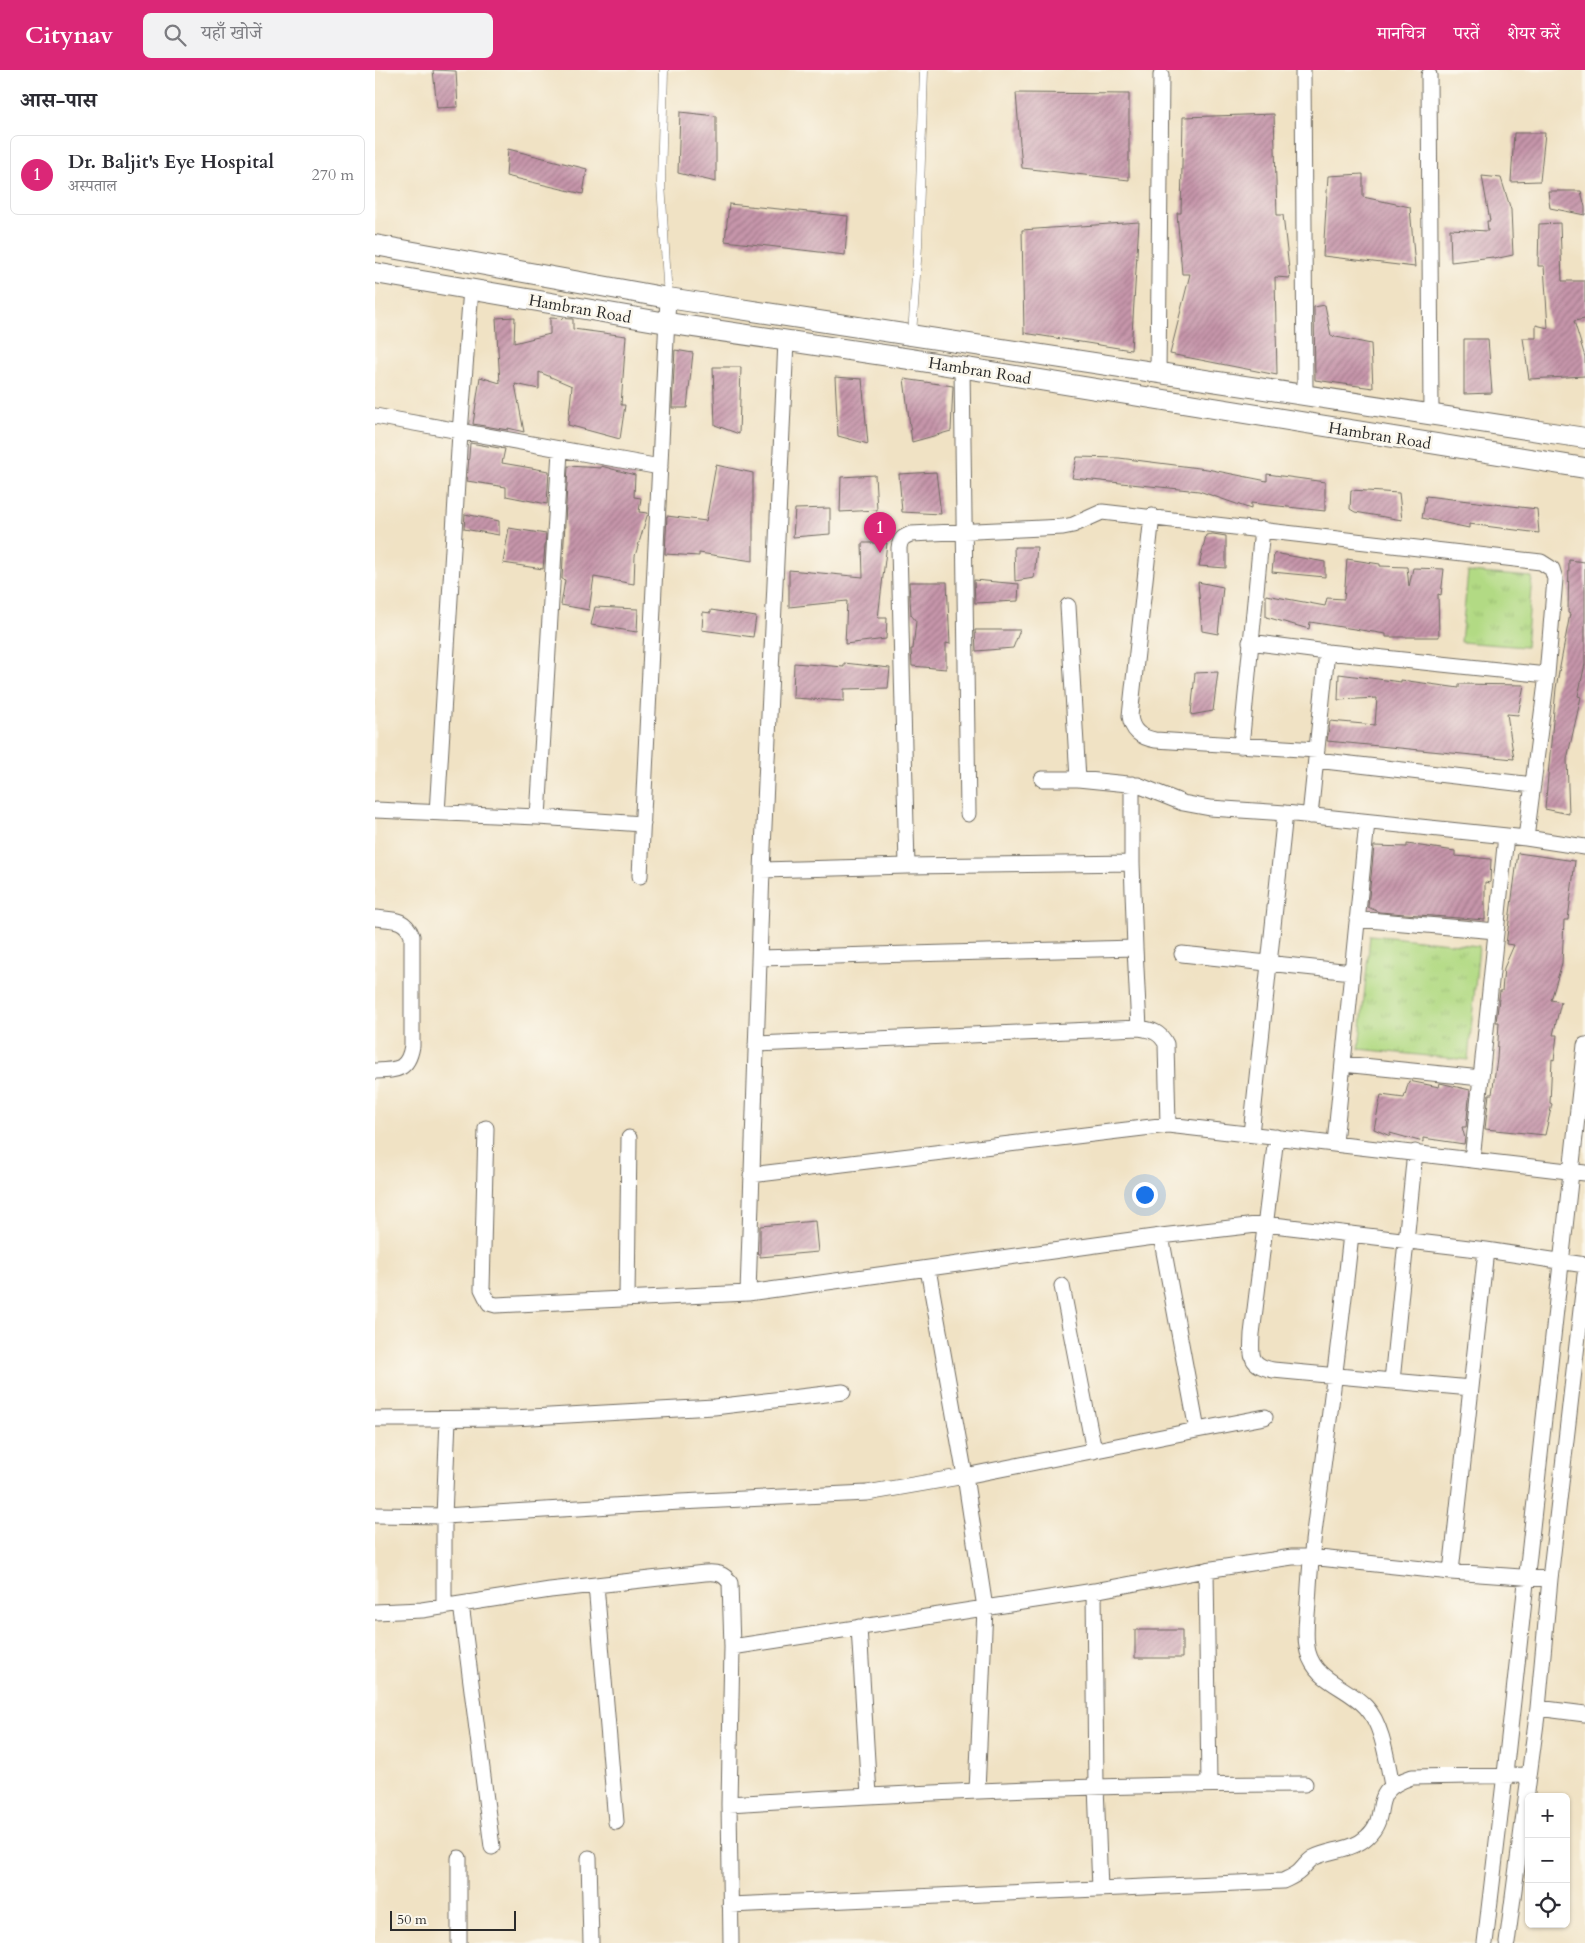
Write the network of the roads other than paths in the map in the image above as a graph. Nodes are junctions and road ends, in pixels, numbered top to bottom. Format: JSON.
{"nodes":[{"id":1,"x":664,"y":70,"type":"edge"},
{"id":2,"x":924,"y":70,"type":"edge"},
{"id":3,"x":1303,"y":70,"type":"edge"},
{"id":4,"x":1161,"y":75,"type":"dead end"},
{"id":5,"x":1429,"y":75,"type":"dead end"},
{"id":6,"x":375,"y":245,"type":"edge"},
{"id":7,"x":375,"y":273,"type":"edge"},
{"id":8,"x":471,"y":288,"type":"junction"},
{"id":9,"x":668,"y":298,"type":"junction"},
{"id":10,"x":667,"y":323,"type":"junction"},
{"id":11,"x":913,"y":335,"type":"junction"},
{"id":12,"x":786,"y":342,"type":"junction"},
{"id":13,"x":909,"y":359,"type":"junction"},
{"id":14,"x":962,"y":368,"type":"junction"},
{"id":15,"x":1158,"y":373,"type":"junction"},
{"id":16,"x":1305,"y":394,"type":"junction"},
{"id":17,"x":1431,"y":414,"type":"junction"},
{"id":18,"x":375,"y":416,"type":"edge"},
{"id":19,"x":460,"y":433,"type":"junction"},
{"id":20,"x":1585,"y":438,"type":"edge"},
{"id":21,"x":560,"y":450,"type":"junction"},
{"id":22,"x":660,"y":467,"type":"junction"},
{"id":23,"x":1585,"y":468,"type":"edge"},
{"id":24,"x":1152,"y":516,"type":"junction"},
{"id":25,"x":1262,"y":529,"type":"junction"},
{"id":26,"x":964,"y":531,"type":"junction"},
{"id":27,"x":1068,"y":606,"type":"dead end"},
{"id":28,"x":1250,"y":642,"type":"junction"},
{"id":29,"x":1327,"y":652,"type":"junction"},
{"id":30,"x":1547,"y":675,"type":"junction"},
{"id":31,"x":1241,"y":746,"type":"junction"},
{"id":32,"x":1316,"y":755,"type":"junction"},
{"id":33,"x":1042,"y":779,"type":"dead end"},
{"id":34,"x":1078,"y":779,"type":"junction"},
{"id":35,"x":1132,"y":784,"type":"junction"},
{"id":36,"x":1533,"y":785,"type":"junction"},
{"id":37,"x":375,"y":810,"type":"edge"},
{"id":38,"x":437,"y":813,"type":"junction"},
{"id":39,"x":1285,"y":813,"type":"junction"},
{"id":40,"x":967,"y":814,"type":"dead end"},
{"id":41,"x":1310,"y":816,"type":"junction"},
{"id":42,"x":538,"y":817,"type":"junction"},
{"id":43,"x":1367,"y":822,"type":"junction"},
{"id":44,"x":643,"y":824,"type":"junction"},
{"id":45,"x":1506,"y":836,"type":"junction"},
{"id":46,"x":1527,"y":838,"type":"junction"},
{"id":47,"x":1585,"y":847,"type":"edge"},
{"id":48,"x":1132,"y":862,"type":"junction"},
{"id":49,"x":907,"y":866,"type":"junction"},
{"id":50,"x":762,"y":870,"type":"junction"},
{"id":51,"x":640,"y":876,"type":"dead end"},
{"id":52,"x":375,"y":918,"type":"edge"},
{"id":53,"x":1357,"y":919,"type":"junction"},
{"id":54,"x":1496,"y":931,"type":"junction"},
{"id":55,"x":1135,"y":948,"type":"junction"},
{"id":56,"x":1182,"y":954,"type":"dead end"},
{"id":57,"x":759,"y":958,"type":"junction"},
{"id":58,"x":1269,"y":963,"type":"junction"},
{"id":59,"x":1352,"y":972,"type":"junction"},
{"id":60,"x":1139,"y":1028,"type":"junction"},
{"id":61,"x":756,"y":1044,"type":"junction"},
{"id":62,"x":1585,"y":1045,"type":"edge"},
{"id":63,"x":1343,"y":1064,"type":"junction"},
{"id":64,"x":375,"y":1071,"type":"edge"},
{"id":65,"x":1481,"y":1078,"type":"junction"},
{"id":66,"x":1168,"y":1124,"type":"junction"},
{"id":67,"x":486,"y":1128,"type":"dead end"},
{"id":68,"x":1251,"y":1134,"type":"junction"},
{"id":69,"x":1276,"y":1137,"type":"junction"},
{"id":70,"x":629,"y":1138,"type":"dead end"},
{"id":71,"x":1335,"y":1143,"type":"junction"},
{"id":72,"x":1415,"y":1152,"type":"junction"},
{"id":73,"x":1472,"y":1159,"type":"junction"},
{"id":74,"x":1578,"y":1172,"type":"edge"},
{"id":75,"x":751,"y":1175,"type":"junction"},
{"id":76,"x":1265,"y":1224,"type":"junction"},
{"id":77,"x":1351,"y":1234,"type":"junction"},
{"id":78,"x":1161,"y":1236,"type":"junction"},
{"id":79,"x":1405,"y":1241,"type":"junction"},
{"id":80,"x":1486,"y":1250,"type":"junction"},
{"id":81,"x":1561,"y":1261,"type":"junction"},
{"id":82,"x":1585,"y":1265,"type":"edge"},
{"id":83,"x":928,"y":1269,"type":"junction"},
{"id":84,"x":1585,"y":1275,"type":"edge"},
{"id":85,"x":1061,"y":1286,"type":"dead end"},
{"id":86,"x":748,"y":1293,"type":"junction"},
{"id":87,"x":627,"y":1298,"type":"junction"},
{"id":88,"x":1335,"y":1376,"type":"junction"},
{"id":89,"x":1392,"y":1381,"type":"junction"},
{"id":90,"x":1471,"y":1388,"type":"junction"},
{"id":91,"x":843,"y":1392,"type":"dead end"},
{"id":92,"x":1265,"y":1417,"type":"dead end"},
{"id":93,"x":447,"y":1418,"type":"junction"},
{"id":94,"x":375,"y":1419,"type":"edge"},
{"id":95,"x":1197,"y":1430,"type":"junction"},
{"id":96,"x":1094,"y":1450,"type":"junction"},
{"id":97,"x":965,"y":1476,"type":"junction"},
{"id":98,"x":375,"y":1515,"type":"edge"},
{"id":99,"x":444,"y":1516,"type":"junction"},
{"id":100,"x":1311,"y":1557,"type":"junction"},
{"id":101,"x":1206,"y":1570,"type":"junction"},
{"id":102,"x":1451,"y":1572,"type":"junction"},
{"id":103,"x":1527,"y":1577,"type":"junction"},
{"id":104,"x":1550,"y":1579,"type":"junction"},
{"id":105,"x":596,"y":1585,"type":"junction"},
{"id":106,"x":1094,"y":1592,"type":"junction"},
{"id":107,"x":461,"y":1604,"type":"junction"},
{"id":108,"x":444,"y":1607,"type":"junction"},
{"id":109,"x":985,"y":1608,"type":"junction"},
{"id":110,"x":375,"y":1612,"type":"edge"},
{"id":111,"x":859,"y":1627,"type":"junction"},
{"id":112,"x":732,"y":1647,"type":"junction"},
{"id":113,"x":1538,"y":1708,"type":"junction"},
{"id":114,"x":1585,"y":1714,"type":"edge"},
{"id":115,"x":1505,"y":1774,"type":"junction"},
{"id":116,"x":1529,"y":1775,"type":"junction"},
{"id":117,"x":1209,"y":1784,"type":"junction"},
{"id":118,"x":1305,"y":1784,"type":"dead end"},
{"id":119,"x":1392,"y":1785,"type":"junction"},
{"id":120,"x":1096,"y":1786,"type":"junction"},
{"id":121,"x":977,"y":1791,"type":"junction"},
{"id":122,"x":869,"y":1795,"type":"junction"},
{"id":123,"x":729,"y":1804,"type":"junction"},
{"id":124,"x":616,"y":1822,"type":"dead end"},
{"id":125,"x":492,"y":1847,"type":"dead end"},
{"id":126,"x":459,"y":1858,"type":"dead end"},
{"id":127,"x":589,"y":1858,"type":"dead end"},
{"id":128,"x":1100,"y":1889,"type":"junction"},
{"id":129,"x":730,"y":1904,"type":"junction"},
{"id":130,"x":459,"y":1943,"type":"edge"},
{"id":131,"x":591,"y":1943,"type":"edge"},
{"id":132,"x":731,"y":1943,"type":"edge"},
{"id":133,"x":1485,"y":1943,"type":"edge"},
{"id":134,"x":1507,"y":1943,"type":"edge"}],
"edges":[{"from":1,"to":9,"type":"lane"},
{"from":2,"to":11,"type":"lane"},
{"from":3,"to":16,"type":"street"},
{"from":4,"to":15,"type":"street"},
{"from":5,"to":17,"type":"street"},
{"from":6,"to":9,"type":"main road","name":"Hambran Road"},
{"from":7,"to":8,"type":"main road","name":"Hambran Road"},
{"from":8,"to":10,"type":"main road","name":"Hambran Road"},
{"from":8,"to":19,"type":"street"},
{"from":9,"to":10,"type":"street"},
{"from":9,"to":11,"type":"main road","name":"Hambran Road"},
{"from":10,"to":12,"type":"main road","name":"Hambran Road"},
{"from":10,"to":22,"type":"street"},
{"from":11,"to":13,"type":"street"},
{"from":11,"to":15,"type":"main road","name":"Hambran Road"},
{"from":12,"to":13,"type":"main road","name":"Hambran Road"},
{"from":12,"to":50,"type":"street"},
{"from":13,"to":14,"type":"main road","name":"Hambran Road"},
{"from":14,"to":23,"type":"main road","name":"Hambran Road"},
{"from":14,"to":26,"type":"street"},
{"from":15,"to":16,"type":"main road","name":"Hambran Road"},
{"from":16,"to":17,"type":"main road","name":"Hambran Road"},
{"from":17,"to":20,"type":"main road","name":"Hambran Road"},
{"from":18,"to":19,"type":"street"},
{"from":19,"to":21,"type":"street"},
{"from":19,"to":38,"type":"street"},
{"from":21,"to":22,"type":"street"},
{"from":21,"to":42,"type":"street"},
{"from":22,"to":44,"type":"street"},
{"from":24,"to":25,"type":"street"},
{"from":24,"to":26,"type":"street"},
{"from":24,"to":31,"type":"street"},
{"from":25,"to":28,"type":"street"},
{"from":25,"to":30,"type":"street"},
{"from":26,"to":40,"type":"street"},
{"from":26,"to":49,"type":"street"},
{"from":27,"to":34,"type":"street"},
{"from":28,"to":29,"type":"street"},
{"from":28,"to":31,"type":"street"},
{"from":29,"to":30,"type":"street"},
{"from":29,"to":32,"type":"street"},
{"from":30,"to":36,"type":"street"},
{"from":31,"to":32,"type":"street"},
{"from":32,"to":36,"type":"street"},
{"from":32,"to":41,"type":"street"},
{"from":33,"to":34,"type":"street"},
{"from":34,"to":35,"type":"street"},
{"from":35,"to":39,"type":"street"},
{"from":35,"to":48,"type":"street"},
{"from":36,"to":46,"type":"street"},
{"from":37,"to":38,"type":"street"},
{"from":38,"to":42,"type":"street"},
{"from":39,"to":41,"type":"street"},
{"from":39,"to":58,"type":"street"},
{"from":41,"to":43,"type":"street"},
{"from":42,"to":44,"type":"street"},
{"from":43,"to":45,"type":"street"},
{"from":43,"to":53,"type":"street"},
{"from":44,"to":51,"type":"street"},
{"from":45,"to":46,"type":"street"},
{"from":45,"to":54,"type":"street"},
{"from":46,"to":47,"type":"street"},
{"from":48,"to":49,"type":"street"},
{"from":48,"to":55,"type":"street"},
{"from":49,"to":50,"type":"street"},
{"from":50,"to":57,"type":"street"},
{"from":52,"to":64,"type":"street"},
{"from":53,"to":54,"type":"street"},
{"from":53,"to":59,"type":"street"},
{"from":54,"to":65,"type":"street"},
{"from":55,"to":57,"type":"street"},
{"from":55,"to":60,"type":"street"},
{"from":56,"to":58,"type":"street"},
{"from":57,"to":61,"type":"street"},
{"from":58,"to":59,"type":"street"},
{"from":58,"to":68,"type":"street"},
{"from":59,"to":63,"type":"street"},
{"from":60,"to":61,"type":"street"},
{"from":60,"to":66,"type":"street"},
{"from":61,"to":75,"type":"street"},
{"from":62,"to":74,"type":"street"},
{"from":63,"to":65,"type":"street"},
{"from":63,"to":71,"type":"street"},
{"from":65,"to":73,"type":"street"},
{"from":66,"to":68,"type":"street"},
{"from":66,"to":75,"type":"street"},
{"from":67,"to":87,"type":"street"},
{"from":68,"to":69,"type":"street"},
{"from":69,"to":71,"type":"street"},
{"from":69,"to":76,"type":"street"},
{"from":70,"to":87,"type":"street"},
{"from":71,"to":72,"type":"street"},
{"from":72,"to":73,"type":"street"},
{"from":72,"to":79,"type":"street"},
{"from":73,"to":74,"type":"street"},
{"from":74,"to":81,"type":"street"},
{"from":75,"to":86,"type":"street"},
{"from":76,"to":77,"type":"street"},
{"from":76,"to":78,"type":"street"},
{"from":76,"to":88,"type":"street"},
{"from":77,"to":79,"type":"street"},
{"from":77,"to":88,"type":"street"},
{"from":78,"to":83,"type":"street"},
{"from":78,"to":95,"type":"street"},
{"from":79,"to":80,"type":"street"},
{"from":79,"to":89,"type":"street"},
{"from":80,"to":81,"type":"street"},
{"from":80,"to":90,"type":"street"},
{"from":81,"to":82,"type":"street"},
{"from":81,"to":103,"type":"street"},
{"from":83,"to":86,"type":"street"},
{"from":83,"to":97,"type":"street"},
{"from":84,"to":104,"type":"street"},
{"from":85,"to":96,"type":"street"},
{"from":86,"to":87,"type":"street"},
{"from":88,"to":89,"type":"street"},
{"from":88,"to":100,"type":"street"},
{"from":89,"to":90,"type":"street"},
{"from":90,"to":102,"type":"street"},
{"from":91,"to":93,"type":"street"},
{"from":92,"to":95,"type":"street"},
{"from":93,"to":94,"type":"street"},
{"from":93,"to":99,"type":"street"},
{"from":95,"to":96,"type":"street"},
{"from":96,"to":97,"type":"street"},
{"from":97,"to":99,"type":"street"},
{"from":97,"to":109,"type":"street"},
{"from":98,"to":99,"type":"street"},
{"from":99,"to":108,"type":"street"},
{"from":100,"to":101,"type":"street"},
{"from":100,"to":102,"type":"street"},
{"from":100,"to":119,"type":"street"},
{"from":101,"to":106,"type":"street"},
{"from":101,"to":117,"type":"street"},
{"from":102,"to":103,"type":"street"},
{"from":103,"to":104,"type":"street"},
{"from":103,"to":115,"type":"street"},
{"from":104,"to":113,"type":"street"},
{"from":105,"to":107,"type":"street"},
{"from":105,"to":112,"type":"street"},
{"from":105,"to":124,"type":"street"},
{"from":106,"to":109,"type":"street"},
{"from":106,"to":120,"type":"street"},
{"from":107,"to":108,"type":"street"},
{"from":107,"to":125,"type":"street"},
{"from":108,"to":110,"type":"street"},
{"from":109,"to":111,"type":"street"},
{"from":109,"to":121,"type":"street"},
{"from":111,"to":112,"type":"street"},
{"from":111,"to":122,"type":"street"},
{"from":112,"to":123,"type":"street"},
{"from":113,"to":114,"type":"street"},
{"from":113,"to":116,"type":"street"},
{"from":115,"to":116,"type":"street"},
{"from":115,"to":119,"type":"street"},
{"from":115,"to":133,"type":"street"},
{"from":116,"to":134,"type":"street"},
{"from":117,"to":118,"type":"street"},
{"from":117,"to":120,"type":"street"},
{"from":119,"to":128,"type":"street"},
{"from":120,"to":121,"type":"street"},
{"from":120,"to":128,"type":"street"},
{"from":121,"to":122,"type":"street"},
{"from":122,"to":123,"type":"street"},
{"from":123,"to":129,"type":"street"},
{"from":126,"to":130,"type":"street"},
{"from":127,"to":131,"type":"street"},
{"from":128,"to":129,"type":"street"},
{"from":129,"to":132,"type":"street"}]}
